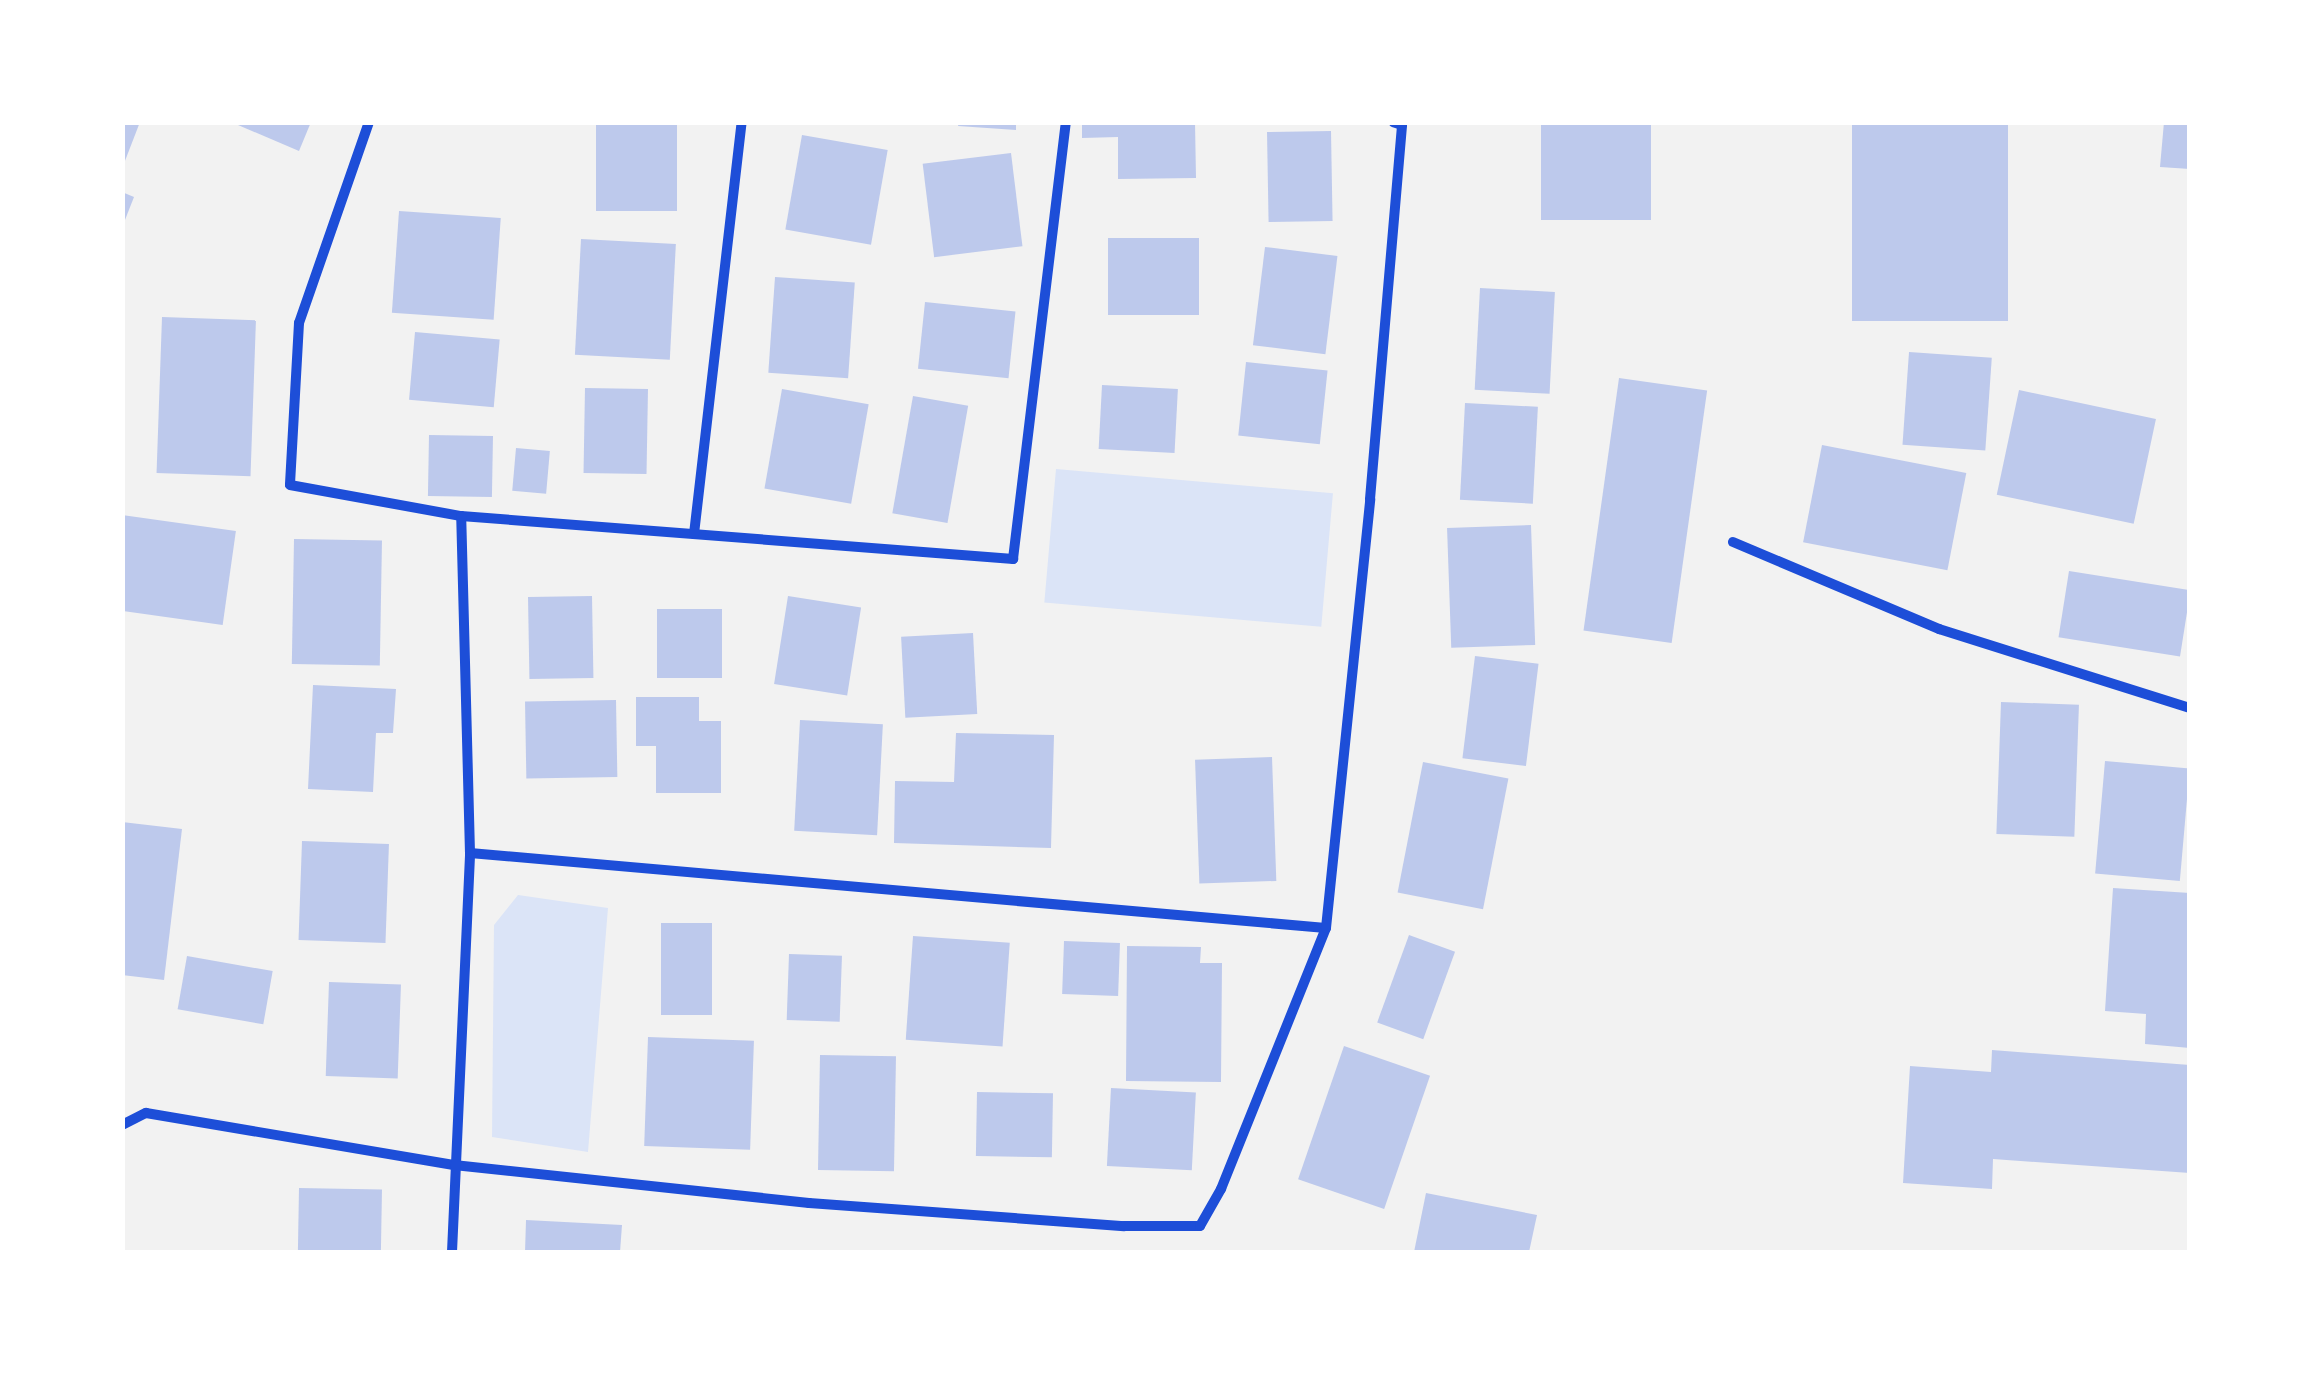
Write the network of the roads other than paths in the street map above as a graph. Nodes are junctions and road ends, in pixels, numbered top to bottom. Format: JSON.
{"nodes":[{"id":1,"x":368,"y":122,"type":"edge"},
{"id":2,"x":742,"y":122,"type":"edge"},
{"id":3,"x":1066,"y":122,"type":"edge"},
{"id":4,"x":1393,"y":122,"type":"edge"},
{"id":5,"x":461,"y":516,"type":"junction"},
{"id":6,"x":694,"y":534,"type":"junction"},
{"id":7,"x":1732,"y":542,"type":"dead end"},
{"id":8,"x":2190,"y":708,"type":"edge"},
{"id":9,"x":470,"y":853,"type":"junction"},
{"id":10,"x":1326,"y":928,"type":"junction"},
{"id":11,"x":122,"y":1125,"type":"edge"},
{"id":12,"x":454,"y":1165,"type":"junction"},
{"id":13,"x":452,"y":1252,"type":"edge"}],
"edges":[{"from":1,"to":5,"type":"street"},
{"from":2,"to":6,"type":"street"},
{"from":3,"to":6,"type":"street"},
{"from":4,"to":10,"type":"street"},
{"from":5,"to":6,"type":"street"},
{"from":5,"to":9,"type":"street"},
{"from":7,"to":8,"type":"street"},
{"from":9,"to":10,"type":"street"},
{"from":9,"to":12,"type":"street"},
{"from":10,"to":12,"type":"street"},
{"from":11,"to":12,"type":"street"},
{"from":12,"to":13,"type":"street"}]}
